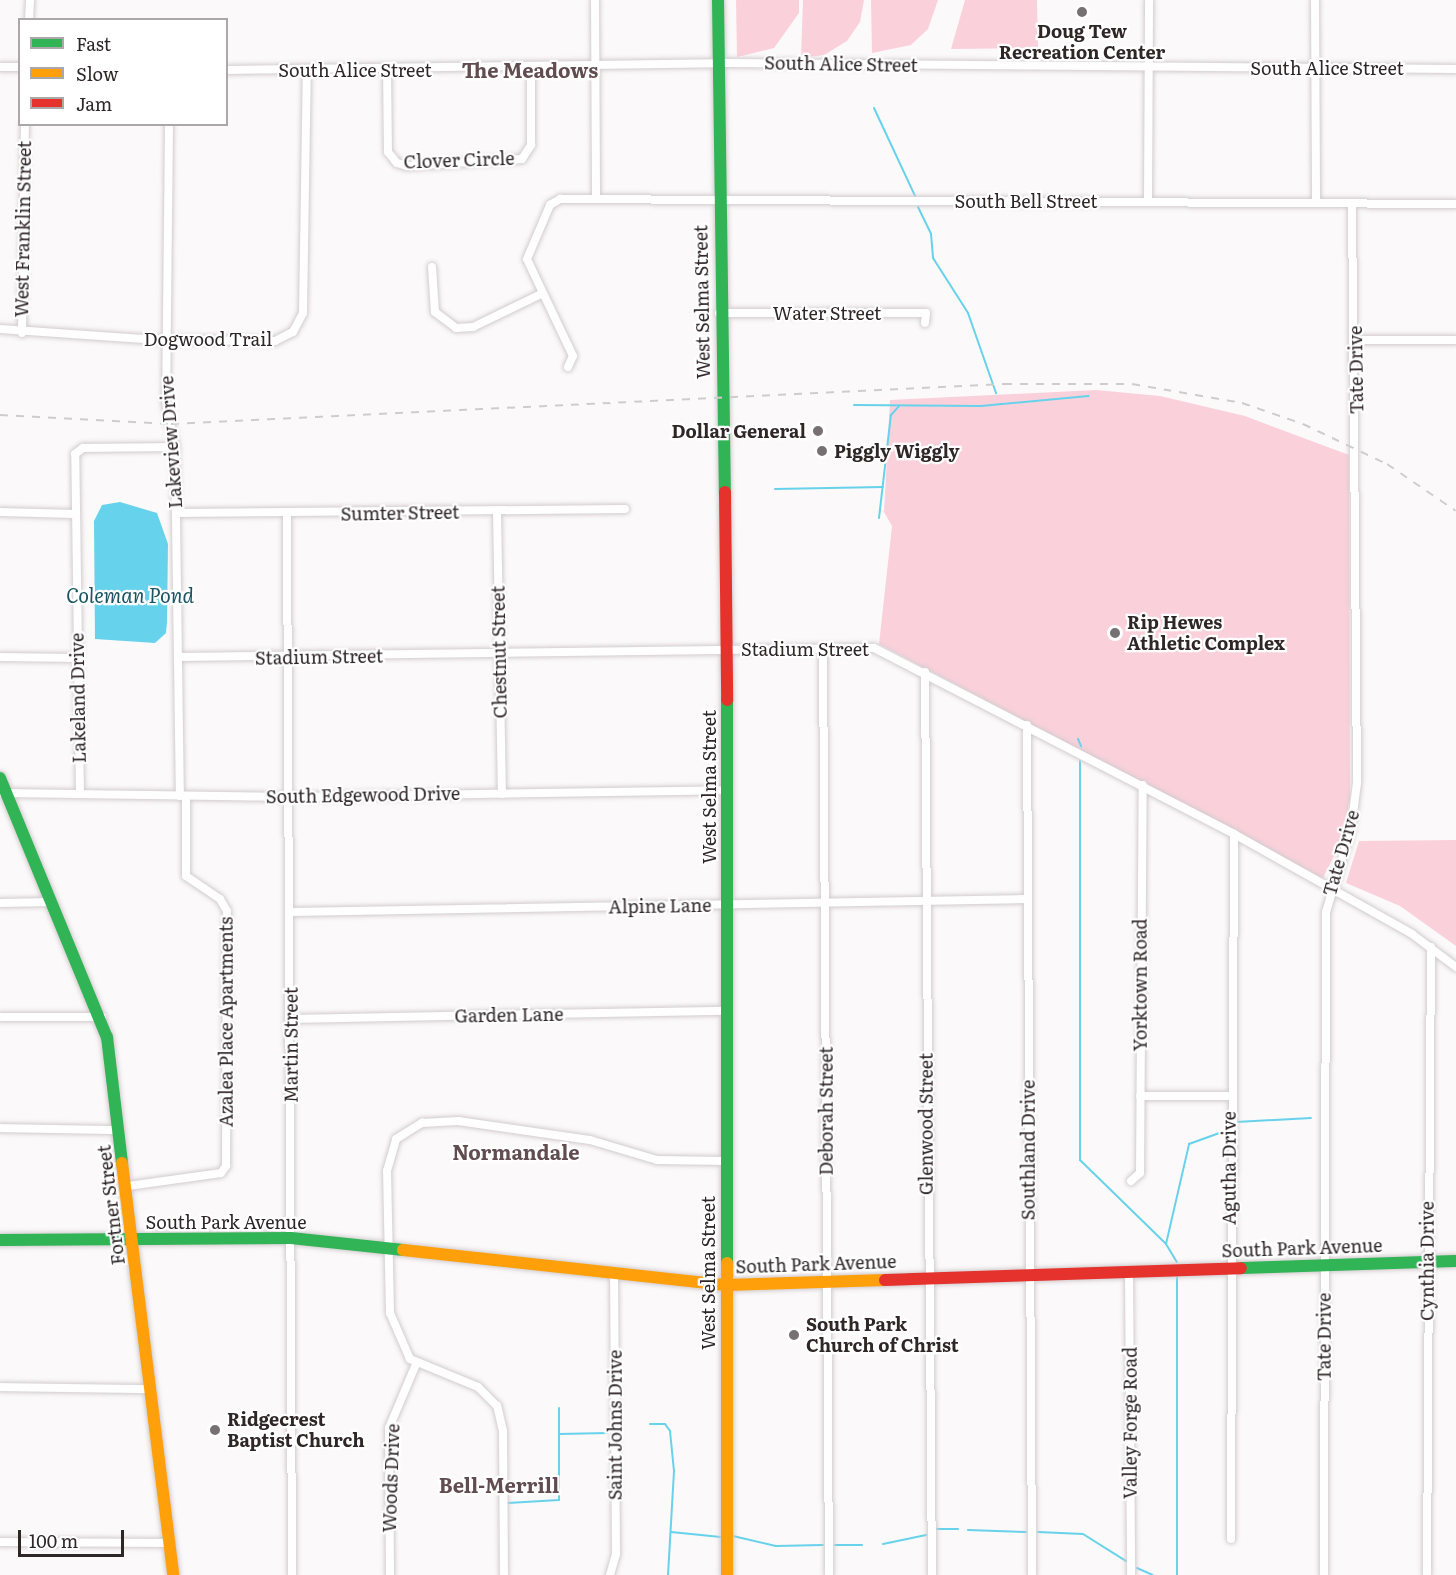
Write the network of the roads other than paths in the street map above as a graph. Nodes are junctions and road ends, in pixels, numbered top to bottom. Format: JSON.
{"nodes":[{"id":1,"x":30,"y":0,"type":"edge"},
{"id":2,"x":595,"y":0,"type":"edge"},
{"id":3,"x":718,"y":0,"type":"edge"},
{"id":4,"x":1149,"y":0,"type":"edge"},
{"id":5,"x":1315,"y":0,"type":"edge"},
{"id":6,"x":29,"y":18,"type":"edge"},
{"id":7,"x":718,"y":63,"type":"junction"},
{"id":8,"x":596,"y":65,"type":"junction"},
{"id":9,"x":0,"y":67,"type":"edge"},
{"id":10,"x":531,"y":67,"type":"junction"},
{"id":11,"x":1148,"y":67,"type":"junction"},
{"id":12,"x":18,"y":68,"type":"edge"},
{"id":13,"x":1317,"y":68,"type":"junction"},
{"id":14,"x":1456,"y":69,"type":"edge"},
{"id":15,"x":228,"y":70,"type":"edge"},
{"id":16,"x":307,"y":71,"type":"junction"},
{"id":17,"x":387,"y":71,"type":"junction"},
{"id":18,"x":25,"y":126,"type":"edge"},
{"id":19,"x":169,"y":126,"type":"edge"},
{"id":20,"x":596,"y":199,"type":"junction"},
{"id":21,"x":719,"y":200,"type":"junction"},
{"id":22,"x":1148,"y":202,"type":"junction"},
{"id":23,"x":1353,"y":203,"type":"junction"},
{"id":24,"x":1316,"y":204,"type":"junction"},
{"id":25,"x":1456,"y":204,"type":"edge"},
{"id":26,"x":432,"y":267,"type":"dead end"},
{"id":27,"x":542,"y":294,"type":"junction"},
{"id":28,"x":719,"y":313,"type":"junction"},
{"id":29,"x":925,"y":323,"type":"dead end"},
{"id":30,"x":0,"y":329,"type":"edge"},
{"id":31,"x":22,"y":333,"type":"junction"},
{"id":32,"x":166,"y":340,"type":"junction"},
{"id":33,"x":1356,"y":340,"type":"junction"},
{"id":34,"x":1456,"y":340,"type":"edge"},
{"id":35,"x":568,"y":367,"type":"dead end"},
{"id":36,"x":175,"y":447,"type":"junction"},
{"id":37,"x":625,"y":509,"type":"dead end"},
{"id":38,"x":497,"y":511,"type":"junction"},
{"id":39,"x":0,"y":512,"type":"edge"},
{"id":40,"x":176,"y":513,"type":"junction"},
{"id":41,"x":75,"y":514,"type":"junction"},
{"id":42,"x":287,"y":515,"type":"junction"},
{"id":43,"x":824,"y":648,"type":"junction"},
{"id":44,"x":727,"y":650,"type":"junction"},
{"id":45,"x":499,"y":654,"type":"junction"},
{"id":46,"x":0,"y":657,"type":"edge"},
{"id":47,"x":179,"y":657,"type":"junction"},
{"id":48,"x":77,"y":658,"type":"junction"},
{"id":49,"x":290,"y":658,"type":"junction"},
{"id":50,"x":925,"y":672,"type":"junction"},
{"id":51,"x":1027,"y":724,"type":"junction"},
{"id":52,"x":0,"y":778,"type":"edge"},
{"id":53,"x":1143,"y":785,"type":"junction"},
{"id":54,"x":727,"y":790,"type":"junction"},
{"id":55,"x":3,"y":793,"type":"edge"},
{"id":56,"x":80,"y":794,"type":"junction"},
{"id":57,"x":501,"y":794,"type":"junction"},
{"id":58,"x":183,"y":796,"type":"junction"},
{"id":59,"x":292,"y":797,"type":"junction"},
{"id":60,"x":1234,"y":834,"type":"junction"},
{"id":61,"x":1330,"y":887,"type":"junction"},
{"id":62,"x":1027,"y":899,"type":"junction"},
{"id":63,"x":926,"y":900,"type":"junction"},
{"id":64,"x":53,"y":902,"type":"junction"},
{"id":65,"x":824,"y":902,"type":"junction"},
{"id":66,"x":0,"y":903,"type":"edge"},
{"id":67,"x":727,"y":904,"type":"junction"},
{"id":68,"x":292,"y":912,"type":"junction"},
{"id":69,"x":1431,"y":947,"type":"junction"},
{"id":70,"x":1456,"y":967,"type":"edge"},
{"id":71,"x":726,"y":1011,"type":"junction"},
{"id":72,"x":0,"y":1017,"type":"edge"},
{"id":73,"x":102,"y":1017,"type":"junction"},
{"id":74,"x":291,"y":1019,"type":"junction"},
{"id":75,"x":1140,"y":1096,"type":"junction"},
{"id":76,"x":1229,"y":1096,"type":"junction"},
{"id":77,"x":0,"y":1128,"type":"edge"},
{"id":78,"x":120,"y":1130,"type":"junction"},
{"id":79,"x":726,"y":1161,"type":"junction"},
{"id":80,"x":1131,"y":1181,"type":"dead end"},
{"id":81,"x":128,"y":1186,"type":"junction"},
{"id":82,"x":291,"y":1238,"type":"junction"},
{"id":83,"x":0,"y":1240,"type":"edge"},
{"id":84,"x":134,"y":1240,"type":"junction"},
{"id":85,"x":388,"y":1249,"type":"junction"},
{"id":86,"x":1456,"y":1261,"type":"edge"},
{"id":87,"x":1427,"y":1262,"type":"junction"},
{"id":88,"x":1325,"y":1265,"type":"junction"},
{"id":89,"x":1229,"y":1268,"type":"junction"},
{"id":90,"x":1129,"y":1270,"type":"junction"},
{"id":91,"x":1029,"y":1272,"type":"junction"},
{"id":92,"x":614,"y":1275,"type":"junction"},
{"id":93,"x":928,"y":1278,"type":"junction"},
{"id":94,"x":826,"y":1282,"type":"junction"},
{"id":95,"x":726,"y":1285,"type":"junction"},
{"id":96,"x":416,"y":1364,"type":"junction"},
{"id":97,"x":0,"y":1387,"type":"edge"},
{"id":98,"x":150,"y":1389,"type":"junction"},
{"id":99,"x":1231,"y":1539,"type":"dead end"},
{"id":100,"x":0,"y":1542,"type":"edge"},
{"id":101,"x":169,"y":1544,"type":"junction"},
{"id":102,"x":174,"y":1575,"type":"edge"},
{"id":103,"x":292,"y":1575,"type":"edge"},
{"id":104,"x":390,"y":1575,"type":"edge"},
{"id":105,"x":504,"y":1575,"type":"edge"},
{"id":106,"x":610,"y":1575,"type":"edge"},
{"id":107,"x":727,"y":1575,"type":"edge"},
{"id":108,"x":830,"y":1575,"type":"edge"},
{"id":109,"x":932,"y":1575,"type":"edge"},
{"id":110,"x":1032,"y":1575,"type":"edge"},
{"id":111,"x":1131,"y":1575,"type":"edge"},
{"id":112,"x":1324,"y":1575,"type":"edge"},
{"id":113,"x":1427,"y":1575,"type":"edge"}],
"edges":[{"from":1,"to":6,"type":"street"},
{"from":2,"to":8,"type":"street"},
{"from":3,"to":7,"type":"street","name":"West Selma Street"},
{"from":4,"to":11,"type":"street"},
{"from":5,"to":13,"type":"street"},
{"from":7,"to":8,"type":"street","name":"South Alice Street"},
{"from":7,"to":11,"type":"street","name":"South Alice Street"},
{"from":7,"to":21,"type":"street","name":"West Selma Street"},
{"from":8,"to":10,"type":"street","name":"South Alice Street"},
{"from":8,"to":20,"type":"street"},
{"from":9,"to":12,"type":"street"},
{"from":10,"to":17,"type":"street","name":"South Alice Street"},
{"from":10,"to":17,"type":"street","name":"Clover Circle"},
{"from":11,"to":13,"type":"street","name":"South Alice Street"},
{"from":11,"to":22,"type":"street"},
{"from":13,"to":14,"type":"street","name":"South Alice Street"},
{"from":13,"to":24,"type":"street"},
{"from":15,"to":16,"type":"street","name":"South Alice Street"},
{"from":16,"to":17,"type":"street","name":"South Alice Street"},
{"from":16,"to":32,"type":"street","name":"Dogwood Trail"},
{"from":18,"to":31,"type":"street","name":"West Franklin Street"},
{"from":19,"to":32,"type":"street","name":"Lakeview Drive"},
{"from":20,"to":21,"type":"street","name":"South Bell Street"},
{"from":20,"to":27,"type":"street","name":"South Bell Street"},
{"from":21,"to":22,"type":"street","name":"South Bell Street"},
{"from":21,"to":28,"type":"street","name":"West Selma Street"},
{"from":22,"to":24,"type":"street","name":"South Bell Street"},
{"from":23,"to":24,"type":"street","name":"South Bell Street"},
{"from":23,"to":25,"type":"street","name":"South Bell Street"},
{"from":23,"to":33,"type":"street","name":"Tate Drive"},
{"from":26,"to":27,"type":"street"},
{"from":27,"to":35,"type":"street","name":"South Bell Street"},
{"from":28,"to":29,"type":"street","name":"Water Street"},
{"from":28,"to":44,"type":"street","name":"West Selma Street"},
{"from":30,"to":31,"type":"street","name":"Dogwood Trail"},
{"from":31,"to":32,"type":"street","name":"Dogwood Trail"},
{"from":32,"to":36,"type":"street","name":"Lakeview Drive"},
{"from":33,"to":34,"type":"street"},
{"from":33,"to":61,"type":"street","name":"Tate Drive"},
{"from":36,"to":40,"type":"street","name":"Lakeview Drive"},
{"from":36,"to":41,"type":"street","name":"Lakeland Drive"},
{"from":37,"to":38,"type":"street","name":"Sumter Street"},
{"from":38,"to":42,"type":"street","name":"Sumter Street"},
{"from":38,"to":45,"type":"street","name":"Chestnut Street"},
{"from":39,"to":41,"type":"street"},
{"from":40,"to":42,"type":"street","name":"Sumter Street"},
{"from":40,"to":47,"type":"street","name":"Lakeview Drive"},
{"from":41,"to":48,"type":"street","name":"Lakeland Drive"},
{"from":42,"to":49,"type":"street","name":"Martin Street"},
{"from":43,"to":44,"type":"street","name":"Stadium Street"},
{"from":43,"to":50,"type":"street","name":"Stadium Street"},
{"from":43,"to":65,"type":"street","name":"Deborah Street"},
{"from":44,"to":45,"type":"street","name":"Stadium Street"},
{"from":44,"to":54,"type":"street","name":"West Selma Street"},
{"from":45,"to":49,"type":"street","name":"Stadium Street"},
{"from":45,"to":57,"type":"street","name":"Chestnut Street"},
{"from":46,"to":48,"type":"street"},
{"from":47,"to":49,"type":"street","name":"Stadium Street"},
{"from":47,"to":58,"type":"street","name":"Lakeview Drive"},
{"from":48,"to":56,"type":"street","name":"Lakeland Drive"},
{"from":49,"to":59,"type":"street","name":"Martin Street"},
{"from":50,"to":51,"type":"street","name":"Stadium Street"},
{"from":50,"to":63,"type":"street","name":"Glenwood Street"},
{"from":51,"to":53,"type":"street","name":"Stadium Street"},
{"from":51,"to":62,"type":"street","name":"Southland Drive"},
{"from":52,"to":55,"type":"street","name":"Fortner Street"},
{"from":53,"to":60,"type":"street","name":"Stadium Street"},
{"from":53,"to":75,"type":"street","name":"Yorktown Road"},
{"from":54,"to":57,"type":"street","name":"South Edgewood Drive"},
{"from":54,"to":67,"type":"street","name":"West Selma Street"},
{"from":55,"to":56,"type":"street","name":"South Edgewood Drive"},
{"from":55,"to":64,"type":"street","name":"Fortner Street"},
{"from":56,"to":58,"type":"street","name":"South Edgewood Drive"},
{"from":57,"to":59,"type":"street","name":"South Edgewood Drive"},
{"from":58,"to":59,"type":"street","name":"South Edgewood Drive"},
{"from":58,"to":81,"type":"street","name":"Azalea Place Apartments"},
{"from":59,"to":68,"type":"street","name":"Martin Street"},
{"from":60,"to":61,"type":"street","name":"Stadium Street"},
{"from":60,"to":76,"type":"street","name":"Agutha Drive"},
{"from":61,"to":69,"type":"street","name":"Stadium Street"},
{"from":61,"to":88,"type":"street","name":"Tate Drive"},
{"from":62,"to":63,"type":"street","name":"Alpine Lane"},
{"from":62,"to":91,"type":"street","name":"Southland Drive"},
{"from":63,"to":65,"type":"street","name":"Alpine Lane"},
{"from":63,"to":93,"type":"street","name":"Glenwood Street"},
{"from":64,"to":66,"type":"street"},
{"from":64,"to":73,"type":"street","name":"Fortner Street"},
{"from":65,"to":67,"type":"street","name":"Alpine Lane"},
{"from":65,"to":94,"type":"street","name":"Deborah Street"},
{"from":67,"to":68,"type":"street","name":"Alpine Lane"},
{"from":67,"to":71,"type":"street","name":"West Selma Street"},
{"from":68,"to":74,"type":"street","name":"Martin Street"},
{"from":69,"to":70,"type":"street","name":"Stadium Street"},
{"from":69,"to":87,"type":"street","name":"Cynthia Drive"},
{"from":71,"to":74,"type":"street","name":"Garden Lane"},
{"from":71,"to":79,"type":"street","name":"West Selma Street"},
{"from":72,"to":73,"type":"street"},
{"from":73,"to":78,"type":"street","name":"Fortner Street"},
{"from":74,"to":82,"type":"street","name":"Martin Street"},
{"from":75,"to":76,"type":"street"},
{"from":75,"to":80,"type":"street","name":"Yorktown Road"},
{"from":76,"to":89,"type":"street","name":"Agutha Drive"},
{"from":77,"to":78,"type":"street"},
{"from":78,"to":81,"type":"street","name":"Fortner Street"},
{"from":79,"to":85,"type":"street"},
{"from":79,"to":95,"type":"street","name":"West Selma Street"},
{"from":81,"to":84,"type":"street","name":"Fortner Street"},
{"from":82,"to":84,"type":"street","name":"South Park Avenue"},
{"from":82,"to":85,"type":"street","name":"South Park Avenue"},
{"from":82,"to":103,"type":"street","name":"Martin Street"},
{"from":83,"to":84,"type":"street","name":"South Park Avenue"},
{"from":84,"to":98,"type":"street","name":"Fortner Street"},
{"from":85,"to":92,"type":"street","name":"South Park Avenue"},
{"from":85,"to":96,"type":"street"},
{"from":86,"to":87,"type":"street","name":"South Park Avenue"},
{"from":87,"to":88,"type":"street","name":"South Park Avenue"},
{"from":87,"to":113,"type":"street","name":"Cynthia Drive"},
{"from":88,"to":89,"type":"street","name":"South Park Avenue"},
{"from":88,"to":112,"type":"street","name":"Tate Drive"},
{"from":89,"to":90,"type":"street","name":"South Park Avenue"},
{"from":89,"to":99,"type":"street","name":"Agutha Drive"},
{"from":90,"to":91,"type":"street","name":"South Park Avenue"},
{"from":90,"to":111,"type":"street","name":"Valley Forge Road"},
{"from":91,"to":93,"type":"street","name":"South Park Avenue"},
{"from":91,"to":110,"type":"street","name":"Southland Drive"},
{"from":92,"to":95,"type":"street","name":"South Park Avenue"},
{"from":92,"to":106,"type":"street","name":"Saint Johns Drive"},
{"from":93,"to":94,"type":"street","name":"South Park Avenue"},
{"from":93,"to":109,"type":"street","name":"Glenwood Street"},
{"from":94,"to":95,"type":"street","name":"South Park Avenue"},
{"from":94,"to":108,"type":"street","name":"Deborah Street"},
{"from":95,"to":107,"type":"street","name":"West Selma Street"},
{"from":96,"to":104,"type":"street","name":"Woods Drive"},
{"from":96,"to":105,"type":"street"},
{"from":97,"to":98,"type":"street"},
{"from":98,"to":101,"type":"street","name":"Fortner Street"},
{"from":100,"to":101,"type":"street"},
{"from":101,"to":102,"type":"street","name":"Fortner Street"}]}
